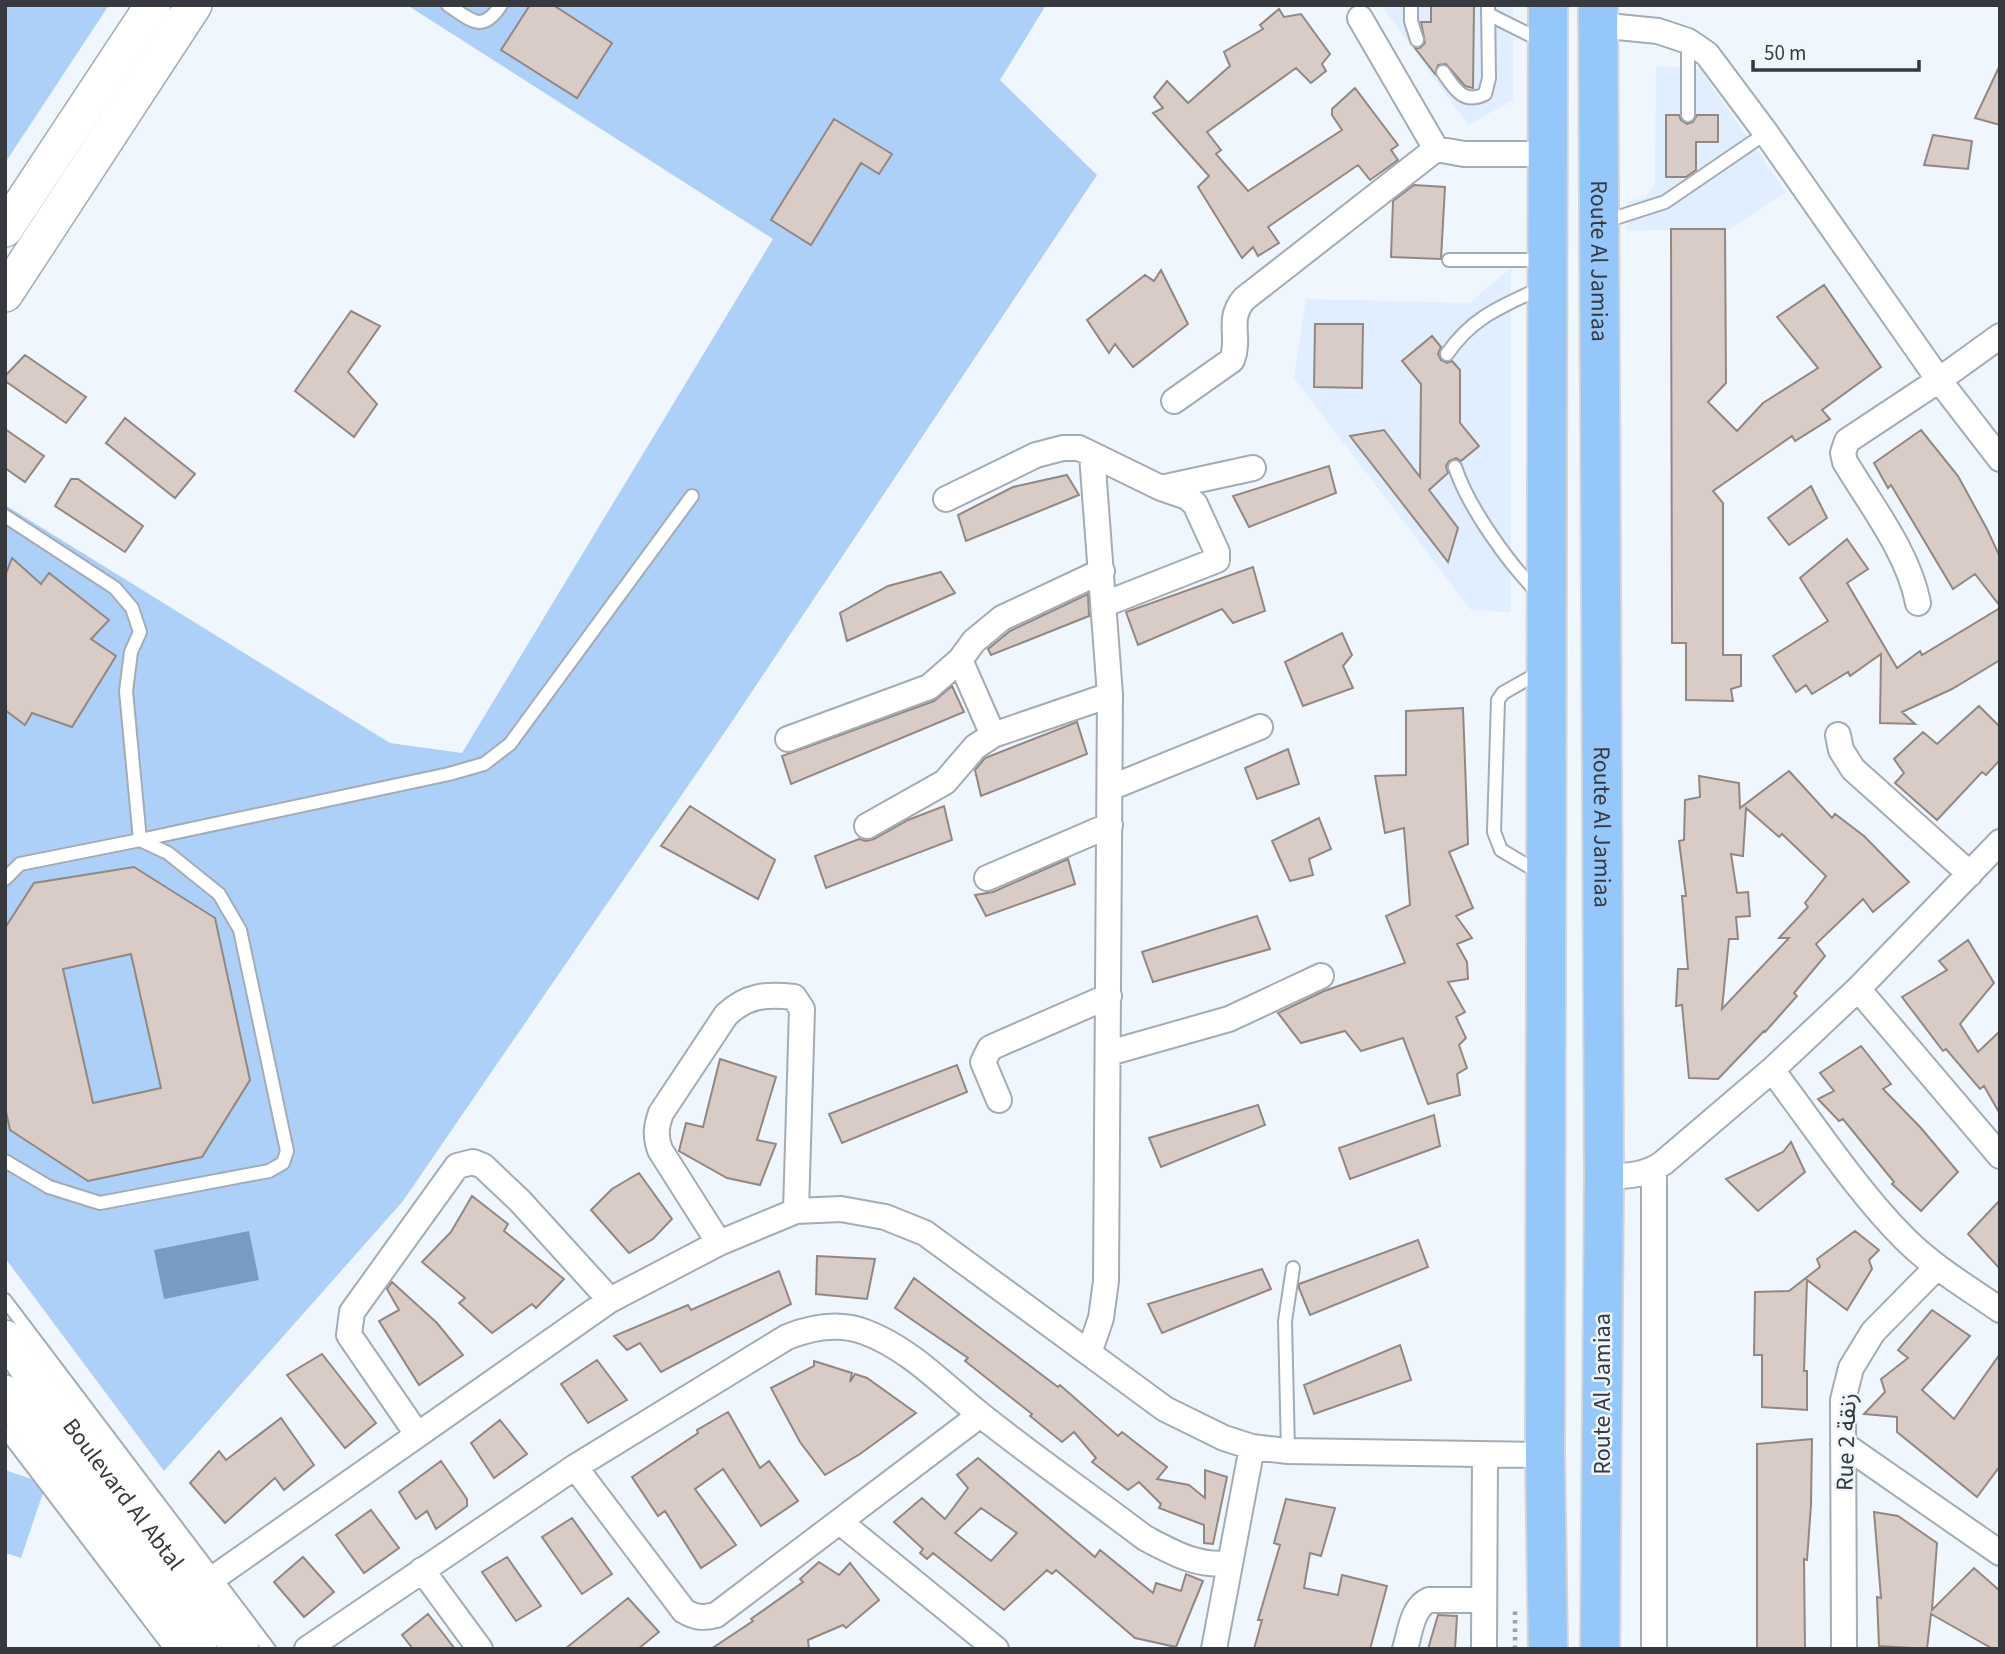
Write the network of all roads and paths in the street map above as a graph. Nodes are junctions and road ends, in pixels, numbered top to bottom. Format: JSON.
{"nodes":[{"id":1,"x":153,"y":5,"type":"edge"},
{"id":2,"x":194,"y":5,"type":"edge"},
{"id":3,"x":448,"y":5,"type":"edge"},
{"id":4,"x":501,"y":5,"type":"edge"},
{"id":5,"x":1411,"y":5,"type":"edge"},
{"id":6,"x":1548,"y":5,"type":"edge"},
{"id":7,"x":1488,"y":10,"type":"edge"},
{"id":8,"x":1598,"y":15,"type":"edge"},
{"id":9,"x":1360,"y":18,"type":"dead end"},
{"id":10,"x":1417,"y":40,"type":"dead end"},
{"id":11,"x":1688,"y":41,"type":"junction"},
{"id":12,"x":1547,"y":43,"type":"junction"},
{"id":13,"x":1443,"y":72,"type":"dead end"},
{"id":14,"x":1688,"y":115,"type":"dead end"},
{"id":15,"x":1766,"y":133,"type":"junction"},
{"id":16,"x":1436,"y":149,"type":"junction"},
{"id":17,"x":1547,"y":154,"type":"junction"},
{"id":18,"x":1599,"y":223,"type":"junction"},
{"id":19,"x":5,"y":229,"type":"edge"},
{"id":20,"x":1450,"y":260,"type":"dead end"},
{"id":21,"x":1547,"y":273,"type":"junction"},
{"id":22,"x":5,"y":294,"type":"edge"},
{"id":23,"x":2000,"y":335,"type":"edge"},
{"id":24,"x":1447,"y":354,"type":"dead end"},
{"id":25,"x":1939,"y":380,"type":"junction"},
{"id":26,"x":1174,"y":401,"type":"dead end"},
{"id":27,"x":1092,"y":455,"type":"junction"},
{"id":28,"x":2000,"y":459,"type":"edge"},
{"id":29,"x":1455,"y":467,"type":"dead end"},
{"id":30,"x":1253,"y":468,"type":"dead end"},
{"id":31,"x":1161,"y":488,"type":"junction"},
{"id":32,"x":692,"y":496,"type":"dead end"},
{"id":33,"x":946,"y":499,"type":"dead end"},
{"id":34,"x":5,"y":516,"type":"edge"},
{"id":35,"x":1102,"y":571,"type":"junction"},
{"id":36,"x":1546,"y":602,"type":"junction"},
{"id":37,"x":1918,"y":603,"type":"dead end"},
{"id":38,"x":1105,"y":604,"type":"junction"},
{"id":39,"x":960,"y":660,"type":"junction"},
{"id":40,"x":1546,"y":668,"type":"junction"},
{"id":41,"x":1110,"y":695,"type":"junction"},
{"id":42,"x":1260,"y":727,"type":"dead end"},
{"id":43,"x":1838,"y":735,"type":"dead end"},
{"id":44,"x":993,"y":736,"type":"junction"},
{"id":45,"x":788,"y":738,"type":"dead end"},
{"id":46,"x":1110,"y":788,"type":"junction"},
{"id":47,"x":1110,"y":825,"type":"junction"},
{"id":48,"x":867,"y":826,"type":"dead end"},
{"id":49,"x":140,"y":840,"type":"junction"},
{"id":50,"x":2000,"y":842,"type":"edge"},
{"id":51,"x":1970,"y":874,"type":"junction"},
{"id":52,"x":1546,"y":877,"type":"junction"},
{"id":53,"x":5,"y":878,"type":"edge"},
{"id":54,"x":987,"y":878,"type":"dead end"},
{"id":55,"x":1321,"y":976,"type":"dead end"},
{"id":56,"x":1858,"y":989,"type":"junction"},
{"id":57,"x":1109,"y":996,"type":"junction"},
{"id":58,"x":1109,"y":1053,"type":"junction"},
{"id":59,"x":1772,"y":1070,"type":"junction"},
{"id":60,"x":999,"y":1100,"type":"dead end"},
{"id":61,"x":2000,"y":1156,"type":"edge"},
{"id":62,"x":5,"y":1161,"type":"edge"},
{"id":63,"x":1654,"y":1169,"type":"junction"},
{"id":64,"x":1604,"y":1177,"type":"junction"},
{"id":65,"x":796,"y":1211,"type":"junction"},
{"id":66,"x":719,"y":1243,"type":"junction"},
{"id":67,"x":1293,"y":1268,"type":"dead end"},
{"id":68,"x":1937,"y":1268,"type":"junction"},
{"id":69,"x":5,"y":1300,"type":"edge"},
{"id":70,"x":610,"y":1300,"type":"junction"},
{"id":71,"x":2000,"y":1310,"type":"edge"},
{"id":72,"x":5,"y":1339,"type":"edge"},
{"id":73,"x":1089,"y":1353,"type":"junction"},
{"id":74,"x":5,"y":1393,"type":"edge"},
{"id":75,"x":981,"y":1415,"type":"junction"},
{"id":76,"x":5,"y":1431,"type":"edge"},
{"id":77,"x":417,"y":1434,"type":"junction"},
{"id":78,"x":1843,"y":1444,"type":"junction"},
{"id":79,"x":1252,"y":1447,"type":"junction"},
{"id":80,"x":1287,"y":1451,"type":"junction"},
{"id":81,"x":1485,"y":1455,"type":"junction"},
{"id":82,"x":1545,"y":1455,"type":"junction"},
{"id":83,"x":575,"y":1467,"type":"junction"},
{"id":84,"x":840,"y":1522,"type":"junction"},
{"id":85,"x":2000,"y":1553,"type":"edge"},
{"id":86,"x":1230,"y":1563,"type":"junction"},
{"id":87,"x":422,"y":1570,"type":"junction"},
{"id":88,"x":215,"y":1577,"type":"junction"},
{"id":89,"x":1484,"y":1600,"type":"junction"},
{"id":90,"x":171,"y":1649,"type":"edge"},
{"id":91,"x":199,"y":1649,"type":"edge"},
{"id":92,"x":241,"y":1649,"type":"edge"},
{"id":93,"x":269,"y":1649,"type":"edge"},
{"id":94,"x":307,"y":1649,"type":"edge"},
{"id":95,"x":480,"y":1649,"type":"edge"},
{"id":96,"x":996,"y":1649,"type":"edge"},
{"id":97,"x":1214,"y":1649,"type":"edge"},
{"id":98,"x":1405,"y":1649,"type":"edge"},
{"id":99,"x":1484,"y":1649,"type":"edge"},
{"id":100,"x":1548,"y":1649,"type":"edge"},
{"id":101,"x":1600,"y":1649,"type":"edge"},
{"id":102,"x":1654,"y":1649,"type":"edge"},
{"id":103,"x":1844,"y":1649,"type":"edge"}],
"edges":[{"from":1,"to":19,"type":"main road"},
{"from":2,"to":22,"type":"main road"},
{"from":3,"to":4,"type":"lane"},
{"from":5,"to":10,"type":"lane"},
{"from":6,"to":12,"type":"main road"},
{"from":7,"to":12,"type":"lane"},
{"from":7,"to":13,"type":"lane"},
{"from":8,"to":11,"type":"street"},
{"from":8,"to":18,"type":"main road","name":"Route Al Jamiaa"},
{"from":9,"to":16,"type":"street"},
{"from":11,"to":14,"type":"lane"},
{"from":11,"to":15,"type":"street"},
{"from":12,"to":17,"type":"main road"},
{"from":15,"to":18,"type":"lane"},
{"from":15,"to":25,"type":"street"},
{"from":16,"to":17,"type":"street"},
{"from":16,"to":26,"type":"street"},
{"from":17,"to":21,"type":"main road"},
{"from":18,"to":64,"type":"main road","name":"Route Al Jamiaa"},
{"from":20,"to":21,"type":"lane"},
{"from":21,"to":24,"type":"lane"},
{"from":21,"to":36,"type":"main road"},
{"from":23,"to":25,"type":"street"},
{"from":25,"to":28,"type":"street"},
{"from":25,"to":37,"type":"street"},
{"from":27,"to":31,"type":"street"},
{"from":27,"to":33,"type":"street"},
{"from":27,"to":35,"type":"street"},
{"from":29,"to":36,"type":"lane"},
{"from":30,"to":31,"type":"street"},
{"from":31,"to":38,"type":"street"},
{"from":32,"to":49,"type":"lane"},
{"from":34,"to":49,"type":"lane"},
{"from":35,"to":38,"type":"street"},
{"from":35,"to":39,"type":"street"},
{"from":36,"to":40,"type":"main road"},
{"from":38,"to":41,"type":"street"},
{"from":39,"to":44,"type":"street"},
{"from":39,"to":45,"type":"street"},
{"from":40,"to":52,"type":"main road"},
{"from":40,"to":52,"type":"lane"},
{"from":41,"to":44,"type":"street"},
{"from":41,"to":46,"type":"street"},
{"from":42,"to":46,"type":"street"},
{"from":43,"to":51,"type":"street"},
{"from":44,"to":48,"type":"street"},
{"from":46,"to":47,"type":"street"},
{"from":47,"to":54,"type":"street"},
{"from":47,"to":57,"type":"street"},
{"from":49,"to":53,"type":"lane"},
{"from":49,"to":62,"type":"lane"},
{"from":50,"to":51,"type":"street"},
{"from":51,"to":56,"type":"street"},
{"from":52,"to":82,"type":"main road"},
{"from":55,"to":58,"type":"street"},
{"from":56,"to":59,"type":"street"},
{"from":56,"to":61,"type":"street"},
{"from":57,"to":58,"type":"street"},
{"from":57,"to":60,"type":"street"},
{"from":58,"to":73,"type":"street"},
{"from":59,"to":63,"type":"street"},
{"from":59,"to":68,"type":"street"},
{"from":63,"to":64,"type":"street"},
{"from":63,"to":102,"type":"street"},
{"from":64,"to":101,"type":"main road","name":"Route Al Jamiaa"},
{"from":65,"to":66,"type":"street"},
{"from":65,"to":66,"type":"street"},
{"from":65,"to":73,"type":"street"},
{"from":66,"to":70,"type":"street"},
{"from":67,"to":80,"type":"lane"},
{"from":68,"to":71,"type":"street"},
{"from":68,"to":78,"type":"street","name":"Rue 2 زنقة"},
{"from":69,"to":88,"type":"lane"},
{"from":70,"to":77,"type":"street"},
{"from":70,"to":77,"type":"street"},
{"from":72,"to":92,"type":"main road","name":"Boulevard Al Abtal"},
{"from":73,"to":79,"type":"street"},
{"from":74,"to":91,"type":"main road","name":"Boulevard Al Abtal"},
{"from":75,"to":83,"type":"street"},
{"from":75,"to":84,"type":"street"},
{"from":75,"to":86,"type":"street"},
{"from":76,"to":90,"type":"lane"},
{"from":77,"to":88,"type":"street"},
{"from":78,"to":85,"type":"street"},
{"from":78,"to":103,"type":"street","name":"Rue 2 زنقة"},
{"from":79,"to":80,"type":"street"},
{"from":79,"to":86,"type":"street"},
{"from":80,"to":81,"type":"street"},
{"from":81,"to":82,"type":"street"},
{"from":81,"to":89,"type":"street"},
{"from":82,"to":100,"type":"main road"},
{"from":83,"to":84,"type":"street"},
{"from":83,"to":87,"type":"street"},
{"from":84,"to":96,"type":"street"},
{"from":86,"to":97,"type":"street"},
{"from":87,"to":94,"type":"street"},
{"from":87,"to":95,"type":"street"},
{"from":88,"to":93,"type":"lane"},
{"from":89,"to":98,"type":"street"},
{"from":89,"to":99,"type":"street"}]}
